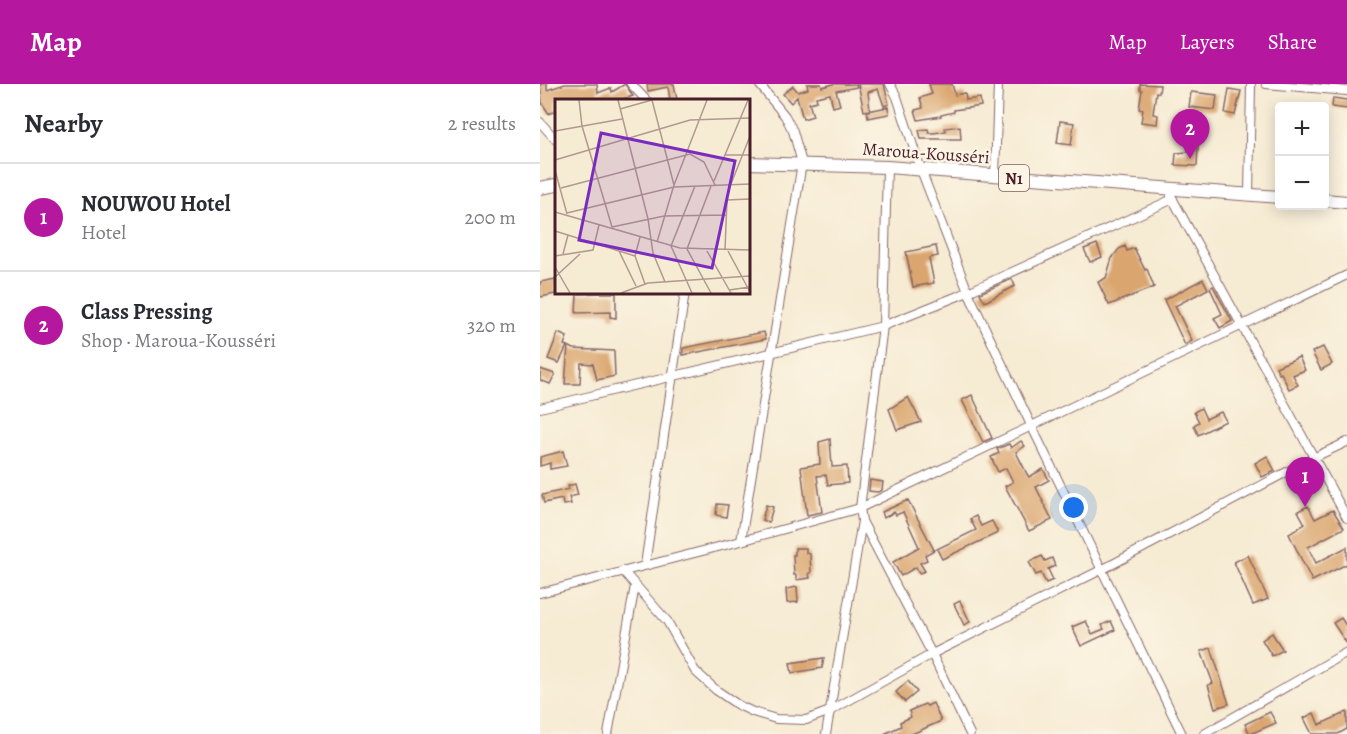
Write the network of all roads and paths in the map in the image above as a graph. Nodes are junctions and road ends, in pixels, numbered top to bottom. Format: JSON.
{"nodes":[{"id":1,"x":631,"y":84,"type":"edge"},
{"id":2,"x":759,"y":84,"type":"edge"},
{"id":3,"x":890,"y":84,"type":"edge"},
{"id":4,"x":998,"y":84,"type":"edge"},
{"id":5,"x":1251,"y":84,"type":"edge"},
{"id":6,"x":1266,"y":84,"type":"edge"},
{"id":7,"x":1347,"y":91,"type":"edge"},
{"id":8,"x":645,"y":99,"type":"edge"},
{"id":9,"x":540,"y":122,"type":"edge"},
{"id":10,"x":555,"y":139,"type":"edge"},
{"id":11,"x":750,"y":163,"type":"edge"},
{"id":12,"x":802,"y":163,"type":"junction"},
{"id":13,"x":886,"y":167,"type":"junction"},
{"id":14,"x":921,"y":170,"type":"junction"},
{"id":15,"x":995,"y":176,"type":"junction"},
{"id":16,"x":555,"y":185,"type":"edge"},
{"id":17,"x":540,"y":188,"type":"edge"},
{"id":18,"x":1165,"y":188,"type":"junction"},
{"id":19,"x":1249,"y":195,"type":"junction"},
{"id":20,"x":1275,"y":197,"type":"edge"},
{"id":21,"x":1173,"y":199,"type":"junction"},
{"id":22,"x":1329,"y":200,"type":"edge"},
{"id":23,"x":1347,"y":202,"type":"edge"},
{"id":24,"x":1347,"y":275,"type":"edge"},
{"id":25,"x":968,"y":292,"type":"junction"},
{"id":26,"x":685,"y":294,"type":"edge"},
{"id":27,"x":1243,"y":324,"type":"junction"},
{"id":28,"x":883,"y":326,"type":"junction"},
{"id":29,"x":773,"y":353,"type":"junction"},
{"id":30,"x":671,"y":377,"type":"junction"},
{"id":31,"x":540,"y":408,"type":"edge"},
{"id":32,"x":1031,"y":425,"type":"junction"},
{"id":33,"x":1347,"y":442,"type":"edge"},
{"id":34,"x":1315,"y":457,"type":"junction"},
{"id":35,"x":860,"y":508,"type":"junction"},
{"id":36,"x":1347,"y":518,"type":"edge"},
{"id":37,"x":862,"y":521,"type":"junction"},
{"id":38,"x":741,"y":541,"type":"junction"},
{"id":39,"x":645,"y":565,"type":"junction"},
{"id":40,"x":1103,"y":569,"type":"junction"},
{"id":41,"x":623,"y":571,"type":"junction"},
{"id":42,"x":635,"y":586,"type":"junction"},
{"id":43,"x":540,"y":593,"type":"edge"},
{"id":44,"x":1347,"y":652,"type":"edge"},
{"id":45,"x":932,"y":654,"type":"junction"},
{"id":46,"x":830,"y":711,"type":"junction"},
{"id":47,"x":608,"y":734,"type":"edge"},
{"id":48,"x":826,"y":734,"type":"edge"},
{"id":49,"x":970,"y":734,"type":"edge"},
{"id":50,"x":1182,"y":734,"type":"edge"},
{"id":51,"x":1204,"y":734,"type":"edge"}],
"edges":[{"from":1,"to":8,"type":"street"},
{"from":2,"to":12,"type":"street"},
{"from":3,"to":14,"type":"street"},
{"from":4,"to":15,"type":"street"},
{"from":5,"to":19,"type":"street"},
{"from":6,"to":7,"type":"street"},
{"from":9,"to":10,"type":"street"},
{"from":11,"to":12,"type":"highway","name":"Maroua-Kousséri","number":"N1"},
{"from":12,"to":13,"type":"highway","name":"Maroua-Kousséri","number":"N1"},
{"from":12,"to":29,"type":"street"},
{"from":13,"to":14,"type":"highway","name":"Maroua-Kousséri","number":"N1"},
{"from":13,"to":28,"type":"street"},
{"from":14,"to":15,"type":"highway","name":"Maroua-Kousséri","number":"N1"},
{"from":14,"to":25,"type":"street"},
{"from":15,"to":18,"type":"highway","name":"Maroua-Kousséri","number":"N1"},
{"from":16,"to":17,"type":"highway"},
{"from":18,"to":19,"type":"highway","name":"Maroua-Kousséri","number":"N1"},
{"from":18,"to":21,"type":"street"},
{"from":19,"to":20,"type":"highway","name":"Maroua-Kousséri","number":"N1"},
{"from":21,"to":25,"type":"street"},
{"from":21,"to":27,"type":"street"},
{"from":22,"to":23,"type":"highway"},
{"from":24,"to":27,"type":"street"},
{"from":25,"to":28,"type":"street"},
{"from":25,"to":32,"type":"street"},
{"from":26,"to":30,"type":"street"},
{"from":27,"to":32,"type":"street"},
{"from":27,"to":34,"type":"street"},
{"from":28,"to":29,"type":"street"},
{"from":28,"to":35,"type":"street"},
{"from":29,"to":30,"type":"street"},
{"from":29,"to":38,"type":"street"},
{"from":30,"to":31,"type":"street"},
{"from":30,"to":39,"type":"street"},
{"from":32,"to":35,"type":"street"},
{"from":32,"to":40,"type":"street"},
{"from":33,"to":34,"type":"street"},
{"from":34,"to":36,"type":"street"},
{"from":34,"to":40,"type":"street"},
{"from":35,"to":37,"type":"street"},
{"from":35,"to":38,"type":"street"},
{"from":37,"to":45,"type":"street"},
{"from":37,"to":46,"type":"street"},
{"from":38,"to":39,"type":"street"},
{"from":39,"to":41,"type":"street"},
{"from":40,"to":45,"type":"street"},
{"from":40,"to":50,"type":"street"},
{"from":41,"to":42,"type":"street"},
{"from":41,"to":43,"type":"street"},
{"from":42,"to":46,"type":"street"},
{"from":42,"to":47,"type":"street"},
{"from":44,"to":51,"type":"street"},
{"from":45,"to":46,"type":"street"},
{"from":45,"to":49,"type":"street"},
{"from":46,"to":48,"type":"street"}]}
